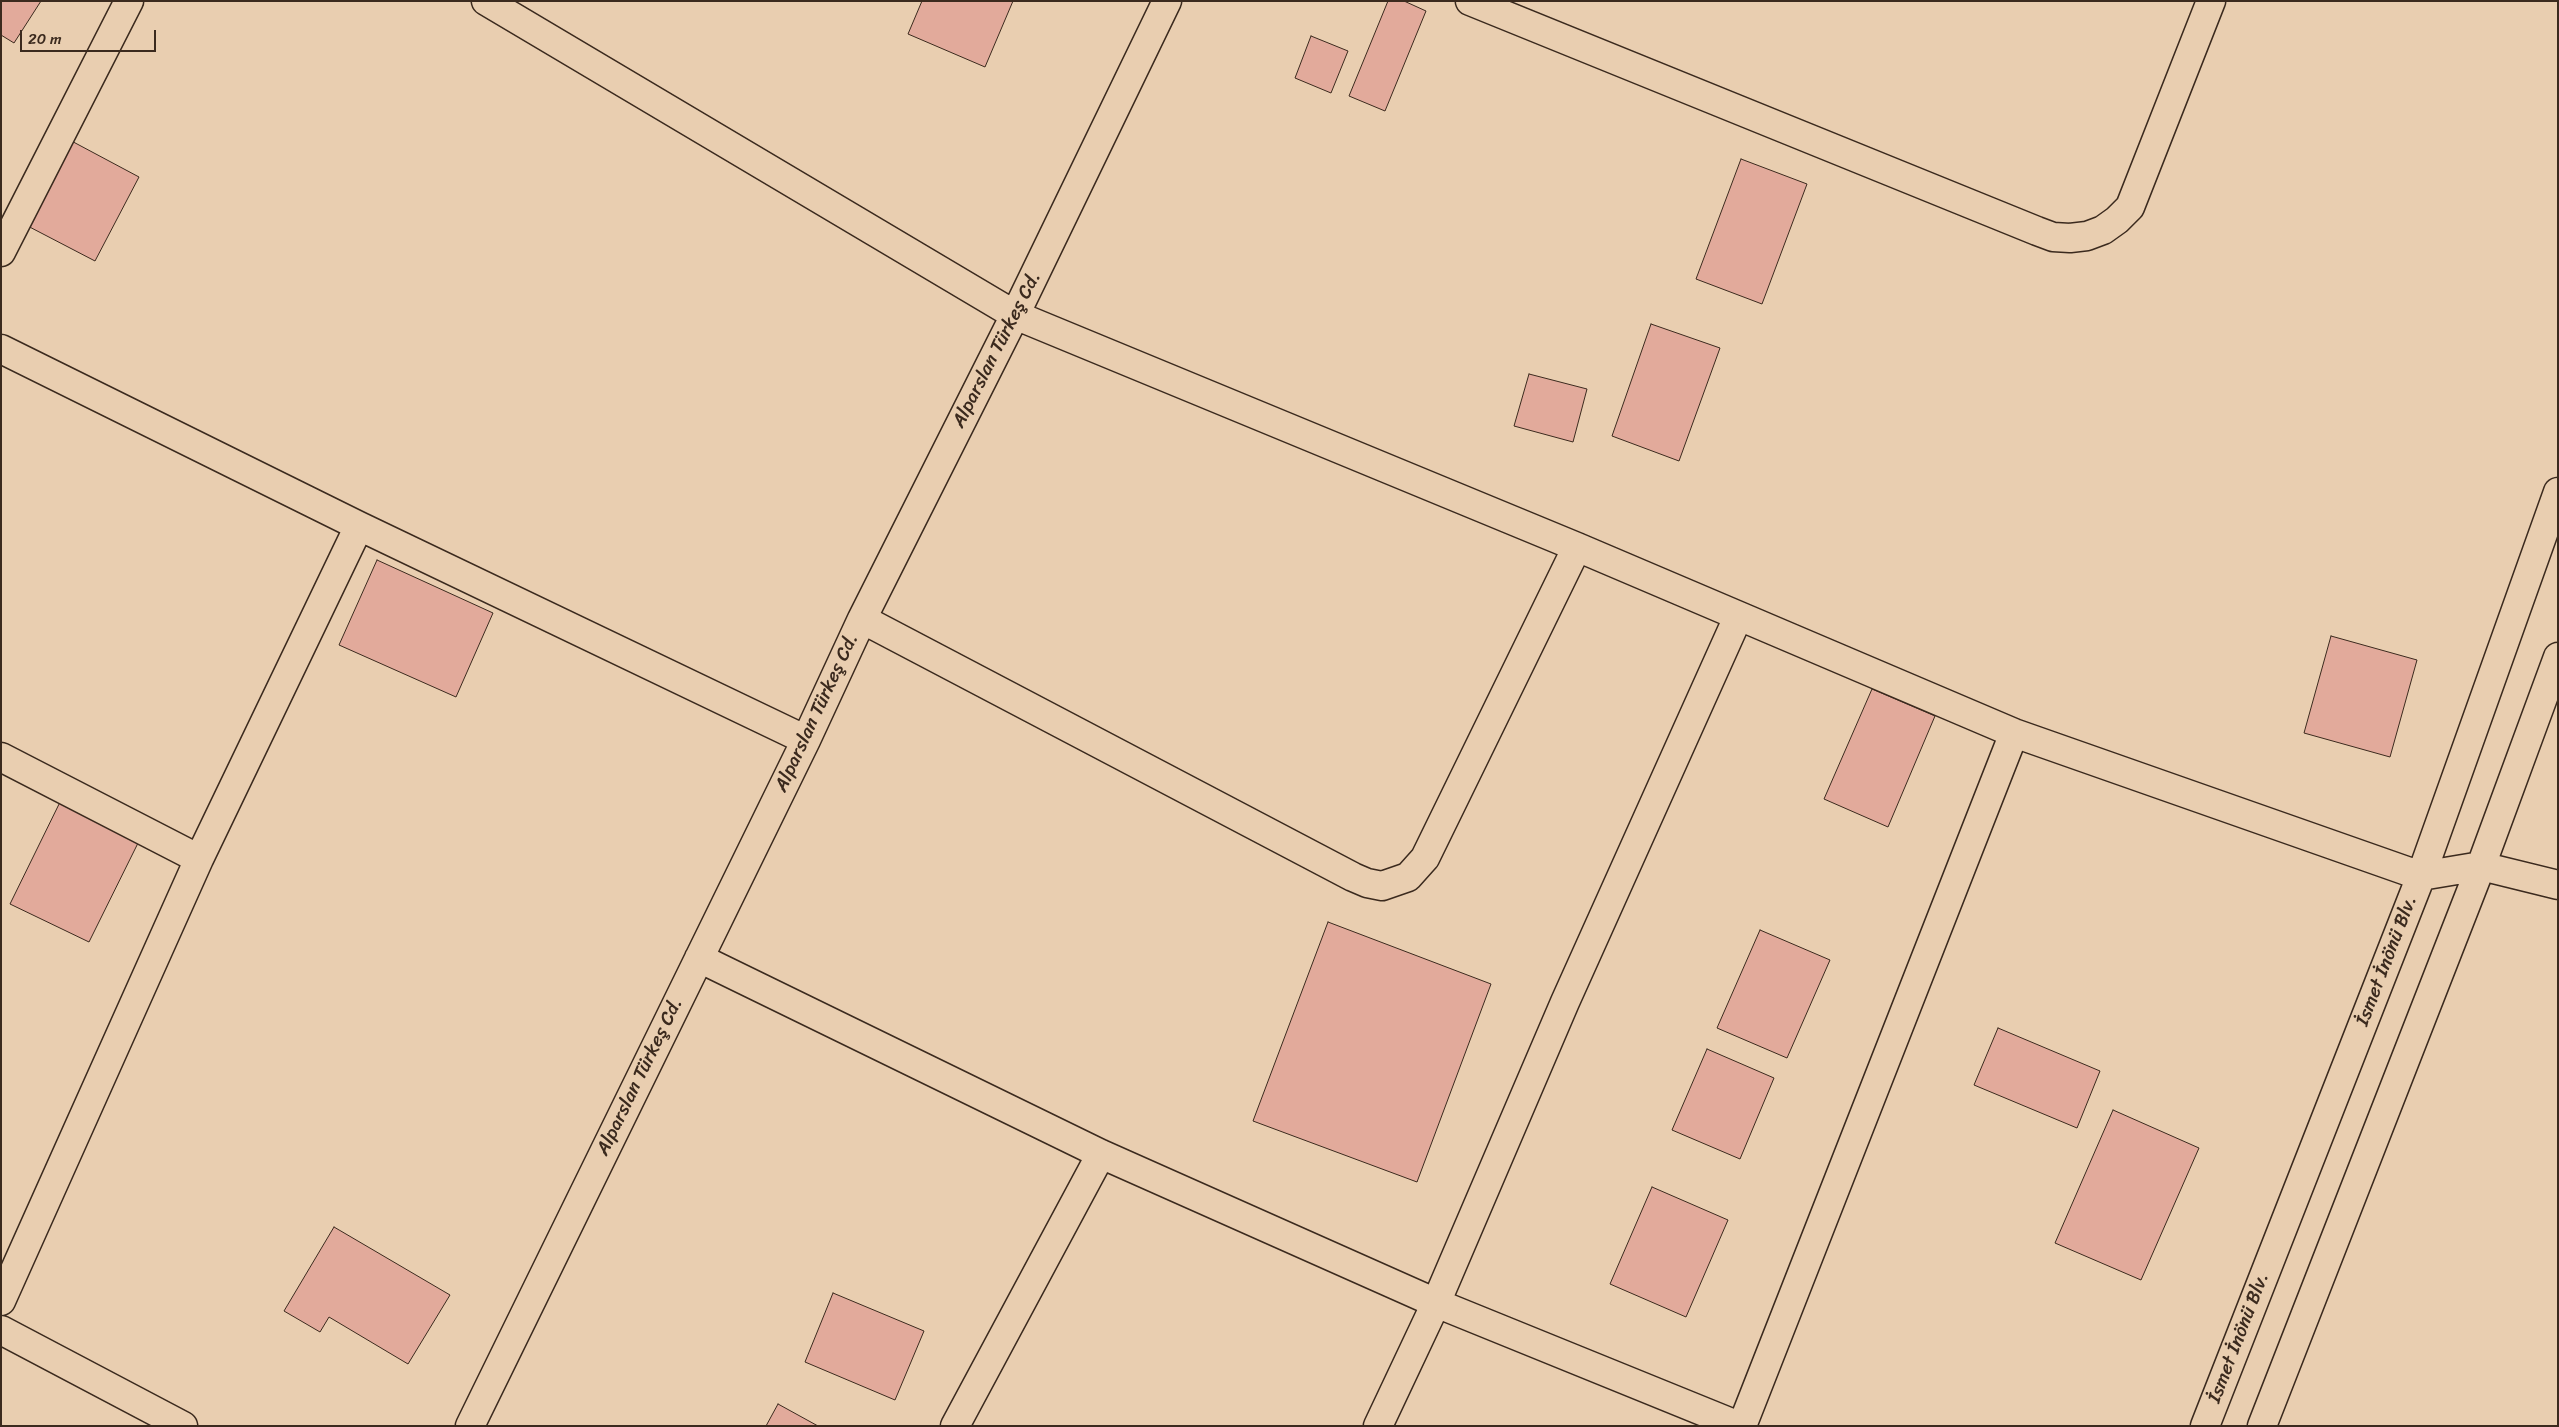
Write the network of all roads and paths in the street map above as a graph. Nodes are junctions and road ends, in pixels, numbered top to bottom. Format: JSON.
{"nodes":[{"id":1,"x":129,"y":1,"type":"edge"},
{"id":2,"x":486,"y":1,"type":"edge"},
{"id":3,"x":1167,"y":1,"type":"edge"},
{"id":4,"x":1470,"y":1,"type":"edge"},
{"id":5,"x":2211,"y":1,"type":"edge"},
{"id":6,"x":1,"y":252,"type":"edge"},
{"id":7,"x":1016,"y":315,"type":"junction"},
{"id":8,"x":1,"y":349,"type":"edge"},
{"id":9,"x":2558,"y":492,"type":"edge"},
{"id":10,"x":359,"y":526,"type":"junction"},
{"id":11,"x":1576,"y":547,"type":"junction"},
{"id":12,"x":1738,"y":617,"type":"junction"},
{"id":13,"x":862,"y":618,"type":"junction"},
{"id":14,"x":2558,"y":657,"type":"edge"},
{"id":15,"x":2014,"y":733,"type":"junction"},
{"id":16,"x":806,"y":740,"type":"junction"},
{"id":17,"x":1,"y":757,"type":"edge"},
{"id":18,"x":199,"y":859,"type":"junction"},
{"id":19,"x":2481,"y":866,"type":"junction"},
{"id":20,"x":2421,"y":876,"type":"junction"},
{"id":21,"x":2558,"y":885,"type":"edge"},
{"id":22,"x":699,"y":958,"type":"junction"},
{"id":23,"x":1101,"y":1154,"type":"junction"},
{"id":24,"x":1,"y":1302,"type":"edge"},
{"id":25,"x":1436,"y":1303,"type":"junction"},
{"id":26,"x":1,"y":1330,"type":"edge"},
{"id":27,"x":183,"y":1426,"type":"edge"},
{"id":28,"x":470,"y":1426,"type":"edge"},
{"id":29,"x":955,"y":1426,"type":"edge"},
{"id":30,"x":1378,"y":1426,"type":"edge"},
{"id":31,"x":1741,"y":1426,"type":"edge"},
{"id":32,"x":2205,"y":1426,"type":"edge"},
{"id":33,"x":2262,"y":1426,"type":"edge"}],
"edges":[{"from":1,"to":6,"type":"street"},
{"from":2,"to":7,"type":"street"},
{"from":3,"to":7,"type":"street","name":"Alparslan Türkeş Cd."},
{"from":4,"to":5,"type":"street"},
{"from":7,"to":11,"type":"street"},
{"from":7,"to":13,"type":"street","name":"Alparslan Türkeş Cd."},
{"from":8,"to":10,"type":"street"},
{"from":9,"to":20,"type":"street","name":"İsmet İnönü Blv."},
{"from":10,"to":16,"type":"street"},
{"from":10,"to":18,"type":"street"},
{"from":11,"to":12,"type":"street"},
{"from":11,"to":13,"type":"street"},
{"from":12,"to":15,"type":"street"},
{"from":12,"to":25,"type":"street"},
{"from":13,"to":16,"type":"street","name":"Alparslan Türkeş Cd."},
{"from":14,"to":19,"type":"street"},
{"from":15,"to":20,"type":"street"},
{"from":15,"to":31,"type":"street"},
{"from":16,"to":22,"type":"street","name":"Alparslan Türkeş Cd."},
{"from":17,"to":18,"type":"street"},
{"from":18,"to":24,"type":"street"},
{"from":19,"to":20,"type":"street"},
{"from":19,"to":21,"type":"street"},
{"from":19,"to":33,"type":"street"},
{"from":20,"to":32,"type":"street","name":"İsmet İnönü Blv."},
{"from":22,"to":23,"type":"street"},
{"from":22,"to":28,"type":"street","name":"Alparslan Türkeş Cd."},
{"from":23,"to":25,"type":"street"},
{"from":23,"to":29,"type":"street"},
{"from":25,"to":30,"type":"street"},
{"from":25,"to":31,"type":"street"},
{"from":26,"to":27,"type":"street"}]}
